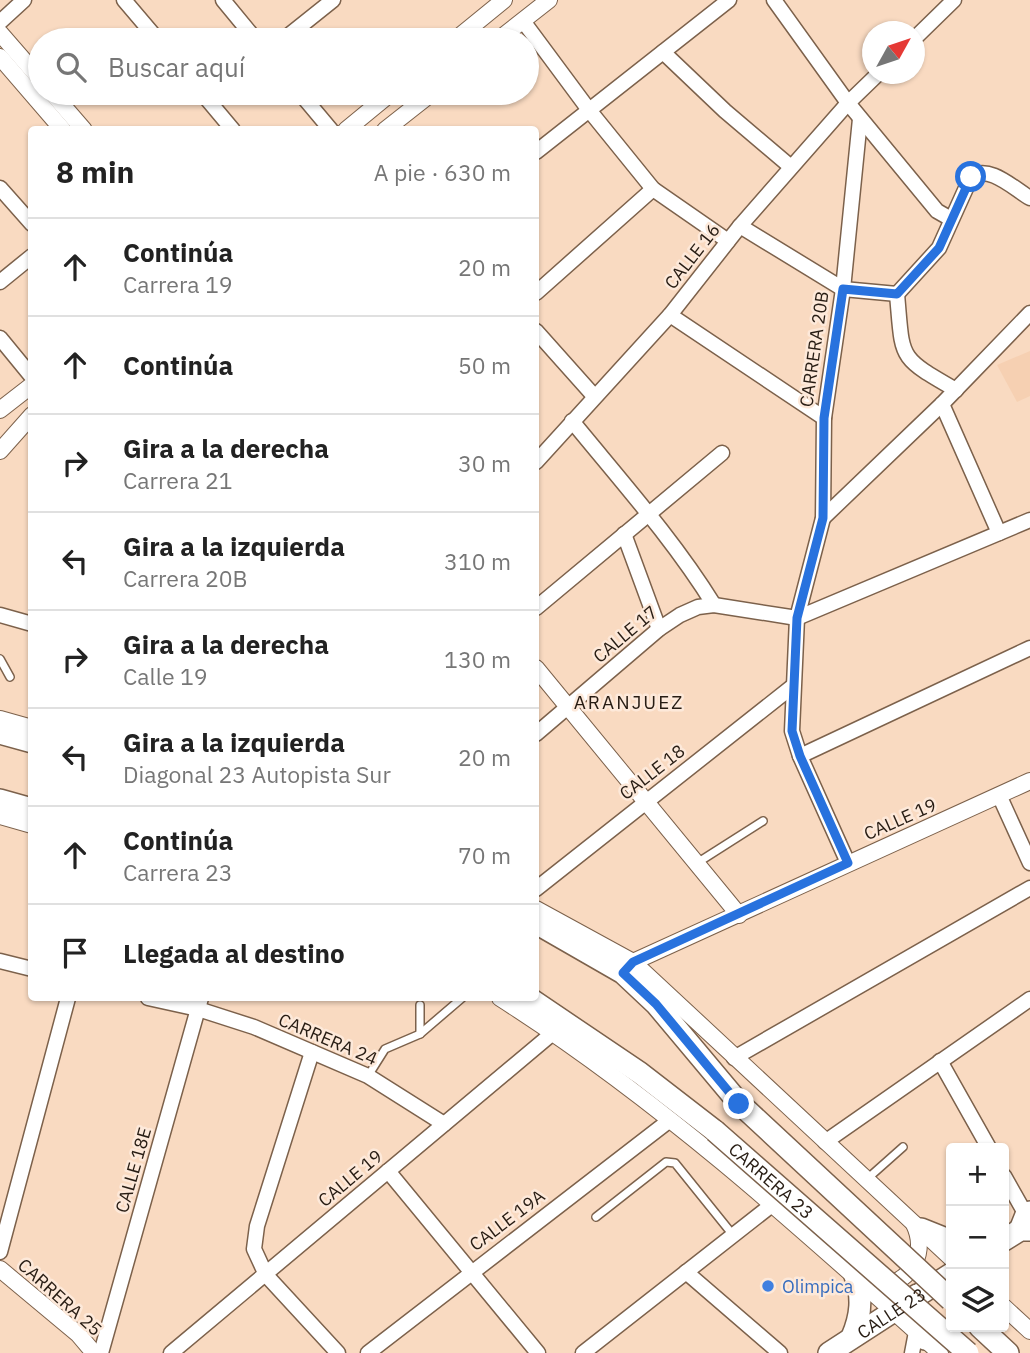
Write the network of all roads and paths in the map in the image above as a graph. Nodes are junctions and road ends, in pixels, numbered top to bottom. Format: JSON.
{"nodes":[{"id":1,"x":24,"y":0,"type":"edge"},
{"id":2,"x":124,"y":0,"type":"edge"},
{"id":3,"x":223,"y":0,"type":"edge"},
{"id":4,"x":333,"y":0,"type":"edge"},
{"id":5,"x":504,"y":0,"type":"edge"},
{"id":6,"x":549,"y":0,"type":"edge"},
{"id":7,"x":729,"y":0,"type":"edge"},
{"id":8,"x":774,"y":0,"type":"edge"},
{"id":9,"x":954,"y":0,"type":"edge"},
{"id":10,"x":523,"y":21,"type":"junction"},
{"id":11,"x":0,"y":22,"type":"edge"},
{"id":12,"x":148,"y":28,"type":"edge"},
{"id":13,"x":246,"y":28,"type":"edge"},
{"id":14,"x":298,"y":28,"type":"edge"},
{"id":15,"x":470,"y":28,"type":"edge"},
{"id":16,"x":514,"y":28,"type":"edge"},
{"id":17,"x":528,"y":28,"type":"edge"},
{"id":18,"x":925,"y":28,"type":"edge"},
{"id":19,"x":0,"y":33,"type":"edge"},
{"id":20,"x":539,"y":43,"type":"edge"},
{"id":21,"x":663,"y":52,"type":"junction"},
{"id":22,"x":0,"y":57,"type":"edge"},
{"id":23,"x":28,"y":65,"type":"edge"},
{"id":24,"x":868,"y":84,"type":"edge"},
{"id":25,"x":28,"y":89,"type":"edge"},
{"id":26,"x":848,"y":103,"type":"junction"},
{"id":27,"x":41,"y":105,"type":"edge"},
{"id":28,"x":62,"y":105,"type":"edge"},
{"id":29,"x":216,"y":105,"type":"edge"},
{"id":30,"x":310,"y":105,"type":"edge"},
{"id":31,"x":376,"y":105,"type":"edge"},
{"id":32,"x":417,"y":105,"type":"edge"},
{"id":33,"x":589,"y":110,"type":"junction"},
{"id":34,"x":860,"y":119,"type":"junction"},
{"id":35,"x":60,"y":126,"type":"edge"},
{"id":36,"x":81,"y":126,"type":"edge"},
{"id":37,"x":230,"y":126,"type":"edge"},
{"id":38,"x":328,"y":126,"type":"edge"},
{"id":39,"x":351,"y":126,"type":"edge"},
{"id":40,"x":390,"y":126,"type":"edge"},
{"id":41,"x":539,"y":150,"type":"edge"},
{"id":42,"x":792,"y":167,"type":"junction"},
{"id":43,"x":0,"y":187,"type":"edge"},
{"id":44,"x":653,"y":189,"type":"junction"},
{"id":45,"x":1030,"y":198,"type":"edge"},
{"id":46,"x":28,"y":219,"type":"edge"},
{"id":47,"x":951,"y":219,"type":"junction"},
{"id":48,"x":740,"y":226,"type":"junction"},
{"id":49,"x":728,"y":241,"type":"junction"},
{"id":50,"x":28,"y":259,"type":"edge"},
{"id":51,"x":0,"y":282,"type":"edge"},
{"id":52,"x":843,"y":289,"type":"junction"},
{"id":53,"x":539,"y":290,"type":"edge"},
{"id":54,"x":897,"y":294,"type":"junction"},
{"id":55,"x":1030,"y":313,"type":"edge"},
{"id":56,"x":670,"y":315,"type":"junction"},
{"id":57,"x":539,"y":334,"type":"edge"},
{"id":58,"x":0,"y":338,"type":"edge"},
{"id":59,"x":28,"y":372,"type":"edge"},
{"id":60,"x":28,"y":388,"type":"edge"},
{"id":61,"x":956,"y":390,"type":"junction"},
{"id":62,"x":594,"y":396,"type":"junction"},
{"id":63,"x":942,"y":404,"type":"junction"},
{"id":64,"x":0,"y":410,"type":"edge"},
{"id":65,"x":28,"y":417,"type":"edge"},
{"id":66,"x":824,"y":418,"type":"junction"},
{"id":67,"x":28,"y":419,"type":"edge"},
{"id":68,"x":572,"y":421,"type":"junction"},
{"id":69,"x":0,"y":439,"type":"edge"},
{"id":70,"x":0,"y":451,"type":"edge"},
{"id":71,"x":722,"y":453,"type":"dead end"},
{"id":72,"x":539,"y":459,"type":"edge"},
{"id":73,"x":648,"y":514,"type":"junction"},
{"id":74,"x":823,"y":518,"type":"junction"},
{"id":75,"x":1030,"y":520,"type":"edge"},
{"id":76,"x":999,"y":533,"type":"junction"},
{"id":77,"x":624,"y":534,"type":"junction"},
{"id":78,"x":539,"y":605,"type":"edge"},
{"id":79,"x":714,"y":605,"type":"junction"},
{"id":80,"x":0,"y":615,"type":"edge"},
{"id":81,"x":797,"y":618,"type":"junction"},
{"id":82,"x":28,"y":623,"type":"edge"},
{"id":83,"x":659,"y":629,"type":"junction"},
{"id":84,"x":1030,"y":648,"type":"edge"},
{"id":85,"x":0,"y":659,"type":"edge"},
{"id":86,"x":539,"y":672,"type":"edge"},
{"id":87,"x":10,"y":677,"type":"dead end"},
{"id":88,"x":793,"y":686,"type":"junction"},
{"id":89,"x":568,"y":708,"type":"junction"},
{"id":90,"x":0,"y":719,"type":"edge"},
{"id":91,"x":28,"y":727,"type":"edge"},
{"id":92,"x":539,"y":732,"type":"edge"},
{"id":93,"x":0,"y":733,"type":"edge"},
{"id":94,"x":28,"y":741,"type":"edge"},
{"id":95,"x":800,"y":756,"type":"junction"},
{"id":96,"x":1030,"y":781,"type":"edge"},
{"id":97,"x":999,"y":795,"type":"junction"},
{"id":98,"x":0,"y":800,"type":"edge"},
{"id":99,"x":646,"y":802,"type":"junction"},
{"id":100,"x":28,"y":808,"type":"edge"},
{"id":101,"x":0,"y":816,"type":"edge"},
{"id":102,"x":763,"y":821,"type":"dead end"},
{"id":103,"x":28,"y":824,"type":"edge"},
{"id":104,"x":697,"y":863,"type":"junction"},
{"id":105,"x":848,"y":863,"type":"junction"},
{"id":106,"x":1030,"y":863,"type":"edge"},
{"id":107,"x":539,"y":887,"type":"edge"},
{"id":108,"x":1030,"y":888,"type":"edge"},
{"id":109,"x":539,"y":911,"type":"edge"},
{"id":110,"x":739,"y":915,"type":"junction"},
{"id":111,"x":539,"y":924,"type":"edge"},
{"id":112,"x":0,"y":961,"type":"edge"},
{"id":113,"x":628,"y":968,"type":"junction"},
{"id":114,"x":28,"y":969,"type":"edge"},
{"id":115,"x":1030,"y":999,"type":"edge"},
{"id":116,"x":67,"y":1001,"type":"edge"},
{"id":117,"x":179,"y":1001,"type":"edge"},
{"id":118,"x":458,"y":1001,"type":"edge"},
{"id":119,"x":506,"y":1001,"type":"edge"},
{"id":120,"x":532,"y":1001,"type":"edge"},
{"id":121,"x":200,"y":1003,"type":"edge"},
{"id":122,"x":420,"y":1005,"type":"dead end"},
{"id":123,"x":560,"y":1026,"type":"junction"},
{"id":124,"x":420,"y":1034,"type":"junction"},
{"id":125,"x":312,"y":1052,"type":"junction"},
{"id":126,"x":734,"y":1058,"type":"junction"},
{"id":127,"x":940,"y":1061,"type":"junction"},
{"id":128,"x":368,"y":1076,"type":"junction"},
{"id":129,"x":670,"y":1120,"type":"junction"},
{"id":130,"x":444,"y":1124,"type":"junction"},
{"id":131,"x":825,"y":1142,"type":"junction"},
{"id":132,"x":986,"y":1143,"type":"edge"},
{"id":133,"x":903,"y":1147,"type":"dead end"},
{"id":134,"x":388,"y":1171,"type":"junction"},
{"id":135,"x":866,"y":1180,"type":"junction"},
{"id":136,"x":1009,"y":1196,"type":"edge"},
{"id":137,"x":772,"y":1204,"type":"junction"},
{"id":138,"x":596,"y":1217,"type":"dead end"},
{"id":139,"x":917,"y":1226,"type":"junction"},
{"id":140,"x":1017,"y":1229,"type":"edge"},
{"id":141,"x":733,"y":1235,"type":"junction"},
{"id":142,"x":946,"y":1239,"type":"edge"},
{"id":143,"x":0,"y":1252,"type":"edge"},
{"id":144,"x":946,"y":1253,"type":"edge"},
{"id":145,"x":0,"y":1269,"type":"edge"},
{"id":146,"x":471,"y":1272,"type":"junction"},
{"id":147,"x":686,"y":1272,"type":"junction"},
{"id":148,"x":266,"y":1275,"type":"junction"},
{"id":149,"x":857,"y":1278,"type":"junction"},
{"id":150,"x":946,"y":1280,"type":"edge"},
{"id":151,"x":917,"y":1295,"type":"junction"},
{"id":152,"x":946,"y":1295,"type":"edge"},
{"id":153,"x":894,"y":1310,"type":"junction"},
{"id":154,"x":1009,"y":1312,"type":"edge"},
{"id":155,"x":1030,"y":1331,"type":"edge"},
{"id":156,"x":985,"y":1332,"type":"edge"},
{"id":157,"x":852,"y":1337,"type":"junction"},
{"id":158,"x":923,"y":1344,"type":"edge"},
{"id":159,"x":94,"y":1353,"type":"edge"},
{"id":160,"x":101,"y":1353,"type":"edge"},
{"id":161,"x":171,"y":1353,"type":"edge"},
{"id":162,"x":338,"y":1353,"type":"edge"},
{"id":163,"x":368,"y":1353,"type":"edge"},
{"id":164,"x":538,"y":1353,"type":"edge"},
{"id":165,"x":583,"y":1353,"type":"edge"},
{"id":166,"x":780,"y":1353,"type":"edge"},
{"id":167,"x":829,"y":1353,"type":"edge"},
{"id":168,"x":968,"y":1353,"type":"edge"},
{"id":169,"x":1008,"y":1353,"type":"edge"}],
"edges":[{"from":1,"to":11,"type":"street"},
{"from":2,"to":12,"type":"street"},
{"from":3,"to":13,"type":"street"},
{"from":4,"to":14,"type":"street"},
{"from":5,"to":15,"type":"street"},
{"from":6,"to":10,"type":"street"},
{"from":7,"to":21,"type":"street"},
{"from":8,"to":26,"type":"street"},
{"from":9,"to":18,"type":"street"},
{"from":10,"to":16,"type":"street"},
{"from":10,"to":17,"type":"street"},
{"from":19,"to":23,"type":"street"},
{"from":20,"to":33,"type":"street"},
{"from":21,"to":33,"type":"street"},
{"from":21,"to":42,"type":"street"},
{"from":22,"to":25,"type":"street"},
{"from":24,"to":26,"type":"street","name":"CALLE 16"},
{"from":26,"to":34,"type":"street"},
{"from":26,"to":42,"type":"street","name":"CALLE 16"},
{"from":27,"to":35,"type":"street"},
{"from":28,"to":36,"type":"street"},
{"from":29,"to":37,"type":"street"},
{"from":30,"to":38,"type":"street"},
{"from":31,"to":39,"type":"street"},
{"from":32,"to":40,"type":"street"},
{"from":33,"to":41,"type":"street"},
{"from":33,"to":44,"type":"street"},
{"from":34,"to":47,"type":"street"},
{"from":34,"to":52,"type":"street","name":"CARRERA 20B"},
{"from":42,"to":48,"type":"street","name":"CALLE 16"},
{"from":43,"to":46,"type":"street"},
{"from":44,"to":49,"type":"street"},
{"from":44,"to":53,"type":"street"},
{"from":45,"to":47,"type":"street"},
{"from":47,"to":54,"type":"street"},
{"from":48,"to":49,"type":"street","name":"CALLE 16"},
{"from":48,"to":52,"type":"street"},
{"from":49,"to":56,"type":"street","name":"CALLE 16"},
{"from":50,"to":51,"type":"street"},
{"from":52,"to":54,"type":"street"},
{"from":52,"to":66,"type":"street","name":"CARRERA 20B"},
{"from":54,"to":61,"type":"street"},
{"from":55,"to":61,"type":"street"},
{"from":56,"to":62,"type":"street","name":"CALLE 16"},
{"from":56,"to":66,"type":"street"},
{"from":57,"to":62,"type":"street"},
{"from":58,"to":59,"type":"street"},
{"from":60,"to":64,"type":"street"},
{"from":61,"to":63,"type":"street"},
{"from":62,"to":68,"type":"street","name":"CALLE 16"},
{"from":63,"to":74,"type":"street"},
{"from":63,"to":76,"type":"street"},
{"from":65,"to":69,"type":"street"},
{"from":66,"to":74,"type":"street","name":"CARRERA 20B"},
{"from":67,"to":70,"type":"street"},
{"from":68,"to":72,"type":"street","name":"CALLE 16"},
{"from":68,"to":73,"type":"street"},
{"from":71,"to":73,"type":"street"},
{"from":73,"to":77,"type":"street"},
{"from":73,"to":79,"type":"street"},
{"from":74,"to":81,"type":"street","name":"CARRERA 20B"},
{"from":75,"to":76,"type":"street"},
{"from":76,"to":81,"type":"street"},
{"from":77,"to":78,"type":"street"},
{"from":77,"to":83,"type":"street"},
{"from":79,"to":81,"type":"street","name":"CALLE 17"},
{"from":79,"to":83,"type":"street","name":"CALLE 17"},
{"from":80,"to":82,"type":"street"},
{"from":81,"to":88,"type":"street","name":"CARRERA 20B"},
{"from":83,"to":89,"type":"street","name":"CALLE 17"},
{"from":84,"to":95,"type":"street"},
{"from":85,"to":87,"type":"lane"},
{"from":86,"to":89,"type":"street"},
{"from":88,"to":95,"type":"street","name":"CARRERA 20B"},
{"from":88,"to":99,"type":"street","name":"CALLE 18"},
{"from":89,"to":92,"type":"street","name":"CALLE 17"},
{"from":89,"to":99,"type":"street"},
{"from":90,"to":91,"type":"street"},
{"from":93,"to":94,"type":"main road"},
{"from":95,"to":105,"type":"street","name":"CARRERA 20B"},
{"from":96,"to":97,"type":"street","name":"CALLE 19"},
{"from":97,"to":105,"type":"street","name":"CALLE 19"},
{"from":97,"to":106,"type":"street"},
{"from":98,"to":100,"type":"main road"},
{"from":99,"to":104,"type":"street"},
{"from":99,"to":107,"type":"street","name":"CALLE 18"},
{"from":101,"to":103,"type":"street"},
{"from":102,"to":104,"type":"lane"},
{"from":104,"to":110,"type":"street"},
{"from":105,"to":110,"type":"street","name":"CALLE 19"},
{"from":108,"to":126,"type":"street"},
{"from":109,"to":113,"type":"street"},
{"from":110,"to":113,"type":"street","name":"CALLE 19"},
{"from":111,"to":113,"type":"main road","name":"CARRERA 23"},
{"from":112,"to":114,"type":"street"},
{"from":113,"to":126,"type":"street"},
{"from":113,"to":152,"type":"main road","name":"CARRERA 23","bridge":true},
{"from":115,"to":127,"type":"street"},
{"from":116,"to":143,"type":"street"},
{"from":117,"to":121,"type":"street","name":"CARRERA 24"},
{"from":118,"to":124,"type":"lane"},
{"from":119,"to":123,"type":"street"},
{"from":120,"to":123,"type":"main road"},
{"from":121,"to":125,"type":"street","name":"CARRERA 24"},
{"from":121,"to":160,"type":"street","name":"CALLE 18E"},
{"from":122,"to":124,"type":"lane"},
{"from":123,"to":129,"type":"street","name":"CARRERA 23"},
{"from":123,"to":130,"type":"street","name":"CALLE 19"},
{"from":123,"to":168,"type":"main road","name":"CARRERA 23","bridge":true},
{"from":124,"to":128,"type":"lane"},
{"from":125,"to":128,"type":"street","name":"CARRERA 24"},
{"from":125,"to":148,"type":"street"},
{"from":126,"to":131,"type":"street"},
{"from":127,"to":131,"type":"street"},
{"from":127,"to":132,"type":"street"},
{"from":128,"to":130,"type":"street","name":"CARRERA 24"},
{"from":129,"to":137,"type":"street","name":"CARRERA 23"},
{"from":129,"to":146,"type":"street","name":"CALLE 19A"},
{"from":130,"to":134,"type":"street","name":"CALLE 19"},
{"from":131,"to":135,"type":"street"},
{"from":133,"to":135,"type":"lane"},
{"from":134,"to":146,"type":"street"},
{"from":134,"to":148,"type":"street","name":"CALLE 19"},
{"from":135,"to":139,"type":"street"},
{"from":136,"to":140,"type":"street"},
{"from":137,"to":141,"type":"street"},
{"from":137,"to":149,"type":"street","name":"CARRERA 23"},
{"from":138,"to":141,"type":"lane"},
{"from":139,"to":142,"type":"main road"},
{"from":139,"to":144,"type":"street"},
{"from":139,"to":149,"type":"street"},
{"from":141,"to":147,"type":"street"},
{"from":145,"to":159,"type":"street","name":"CARRERA 25"},
{"from":146,"to":163,"type":"street","name":"CALLE 19A"},
{"from":146,"to":164,"type":"street"},
{"from":147,"to":165,"type":"street"},
{"from":147,"to":166,"type":"street"},
{"from":148,"to":161,"type":"street","name":"CALLE 19"},
{"from":148,"to":162,"type":"street"},
{"from":149,"to":153,"type":"street","name":"CARRERA 23"},
{"from":149,"to":157,"type":"main road"},
{"from":150,"to":151,"type":"main road","name":"CALLE 23"},
{"from":151,"to":153,"type":"main road","name":"CALLE 23"},
{"from":151,"to":158,"type":"main road"},
{"from":153,"to":157,"type":"main road","name":"CALLE 23"},
{"from":153,"to":158,"type":"street","name":"CARRERA 23"},
{"from":154,"to":155,"type":"street"},
{"from":156,"to":169,"type":"main road"},
{"from":157,"to":167,"type":"main road","name":"CALLE 23"}]}
